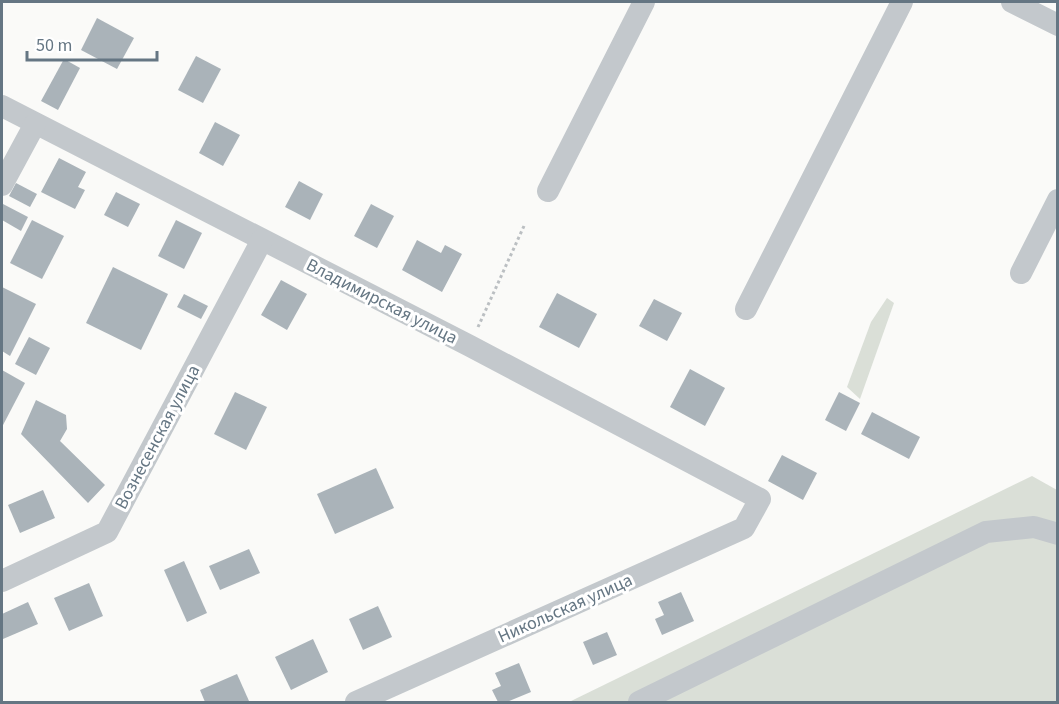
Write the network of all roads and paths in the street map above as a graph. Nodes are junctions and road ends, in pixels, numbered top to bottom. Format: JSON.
{"nodes":[{"id":1,"x":644,"y":2,"type":"edge"},
{"id":2,"x":902,"y":2,"type":"edge"},
{"id":3,"x":1012,"y":2,"type":"edge"},
{"id":4,"x":1058,"y":25,"type":"edge"},
{"id":5,"x":2,"y":106,"type":"edge"},
{"id":6,"x":34,"y":124,"type":"junction"},
{"id":7,"x":2,"y":185,"type":"edge"},
{"id":8,"x":548,"y":191,"type":"dead end"},
{"id":9,"x":1058,"y":200,"type":"edge"},
{"id":10,"x":524,"y":226,"type":"dead end"},
{"id":11,"x":262,"y":240,"type":"junction"},
{"id":12,"x":1021,"y":273,"type":"dead end"},
{"id":13,"x":746,"y":309,"type":"dead end"},
{"id":14,"x":470,"y":346,"type":"junction"},
{"id":15,"x":760,"y":499,"type":"joint"},
{"id":16,"x":1058,"y":534,"type":"edge"},
{"id":17,"x":2,"y":581,"type":"edge"},
{"id":18,"x":356,"y":702,"type":"edge"},
{"id":19,"x":639,"y":702,"type":"edge"}],
"edges":[{"from":1,"to":8,"type":"street"},
{"from":2,"to":13,"type":"street"},
{"from":3,"to":4,"type":"street"},
{"from":5,"to":6,"type":"street","name":"Владимирская улица"},
{"from":6,"to":7,"type":"street"},
{"from":6,"to":11,"type":"street","name":"Владимирская улица"},
{"from":9,"to":12,"type":"street"},
{"from":10,"to":14,"type":"path"},
{"from":11,"to":14,"type":"street","name":"Владимирская улица"},
{"from":11,"to":17,"type":"street","name":"Вознесенская улица"},
{"from":14,"to":15,"type":"street","name":"Владимирская улица"},
{"from":15,"to":18,"type":"street","name":"Никольская улица"},
{"from":16,"to":19,"type":"street"}]}
